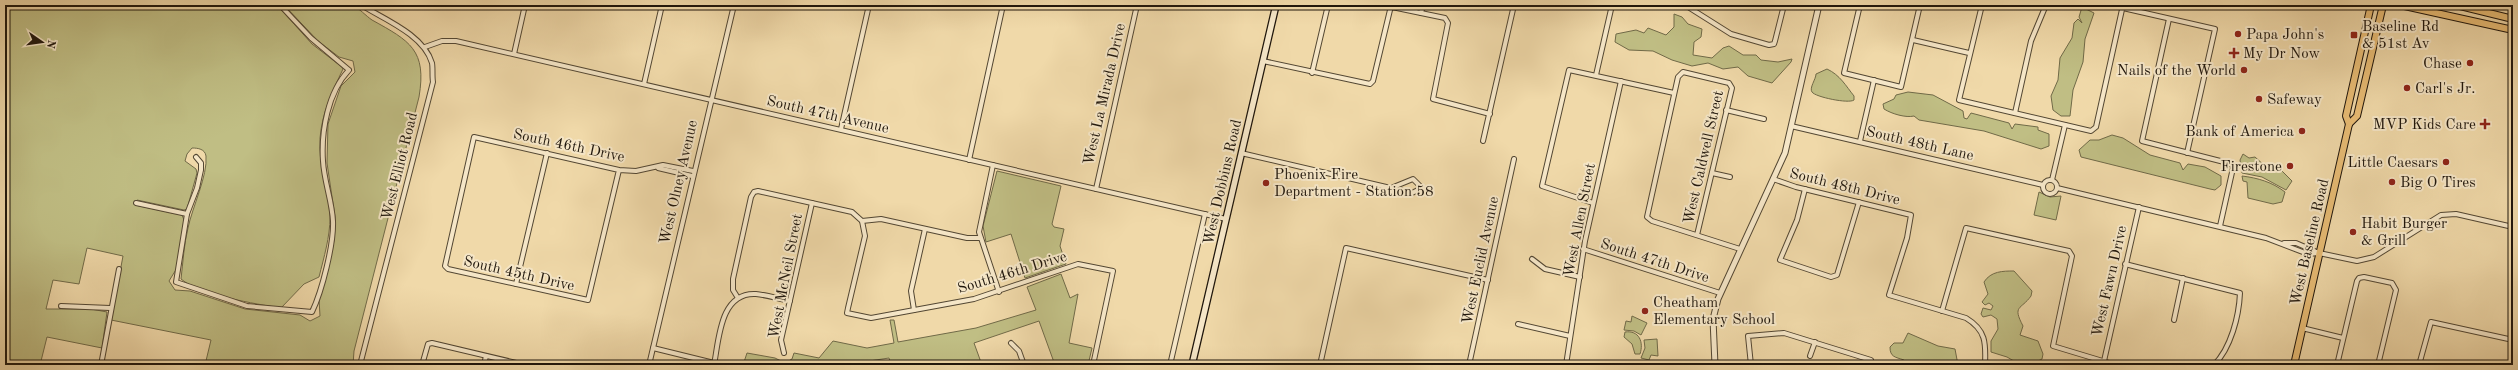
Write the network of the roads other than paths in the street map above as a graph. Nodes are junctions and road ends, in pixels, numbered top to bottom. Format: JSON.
{"nodes":[{"id":1,"x":361,"y":5,"type":"edge"},
{"id":2,"x":525,"y":5,"type":"edge"},
{"id":3,"x":662,"y":5,"type":"edge"},
{"id":4,"x":734,"y":5,"type":"edge"},
{"id":5,"x":869,"y":5,"type":"edge"},
{"id":6,"x":1002,"y":5,"type":"edge"},
{"id":7,"x":1137,"y":5,"type":"edge"},
{"id":8,"x":1276,"y":5,"type":"edge"},
{"id":9,"x":1328,"y":5,"type":"edge"},
{"id":10,"x":1423,"y":5,"type":"edge"},
{"id":11,"x":1514,"y":5,"type":"edge"},
{"id":12,"x":1612,"y":5,"type":"edge"},
{"id":13,"x":1685,"y":5,"type":"edge"},
{"id":14,"x":1784,"y":5,"type":"edge"},
{"id":15,"x":1819,"y":5,"type":"edge"},
{"id":16,"x":1860,"y":5,"type":"edge"},
{"id":17,"x":1920,"y":5,"type":"edge"},
{"id":18,"x":1982,"y":5,"type":"edge"},
{"id":19,"x":2046,"y":5,"type":"edge"},
{"id":20,"x":2371,"y":5,"type":"edge"},
{"id":21,"x":2383,"y":5,"type":"edge"},
{"id":22,"x":2400,"y":5,"type":"edge"},
{"id":23,"x":2456,"y":5,"type":"edge"},
{"id":24,"x":2123,"y":6,"type":"edge"},
{"id":25,"x":282,"y":7,"type":"edge"},
{"id":26,"x":1421,"y":13,"type":"junction"},
{"id":27,"x":2169,"y":18,"type":"junction"},
{"id":28,"x":2513,"y":19,"type":"edge"},
{"id":29,"x":2513,"y":30,"type":"edge"},
{"id":30,"x":1912,"y":40,"type":"junction"},
{"id":31,"x":425,"y":47,"type":"junction"},
{"id":32,"x":1969,"y":53,"type":"junction"},
{"id":33,"x":514,"y":54,"type":"junction"},
{"id":34,"x":1263,"y":61,"type":"junction"},
{"id":35,"x":1312,"y":73,"type":"junction"},
{"id":36,"x":1596,"y":75,"type":"junction"},
{"id":37,"x":1874,"y":80,"type":"junction"},
{"id":38,"x":1621,"y":81,"type":"junction"},
{"id":39,"x":644,"y":84,"type":"junction"},
{"id":40,"x":1674,"y":93,"type":"junction"},
{"id":41,"x":710,"y":100,"type":"junction"},
{"id":42,"x":1726,"y":110,"type":"junction"},
{"id":43,"x":2015,"y":113,"type":"junction"},
{"id":44,"x":1490,"y":114,"type":"junction"},
{"id":45,"x":1764,"y":119,"type":"dead end"},
{"id":46,"x":2349,"y":124,"type":"junction"},
{"id":47,"x":2065,"y":125,"type":"junction"},
{"id":48,"x":1791,"y":126,"type":"junction"},
{"id":49,"x":840,"y":129,"type":"junction"},
{"id":50,"x":1483,"y":141,"type":"dead end"},
{"id":51,"x":1860,"y":142,"type":"junction"},
{"id":52,"x":2187,"y":152,"type":"junction"},
{"id":53,"x":547,"y":153,"type":"junction"},
{"id":54,"x":1241,"y":153,"type":"junction"},
{"id":55,"x":196,"y":157,"type":"dead end"},
{"id":56,"x":1514,"y":159,"type":"dead end"},
{"id":57,"x":969,"y":160,"type":"junction"},
{"id":58,"x":993,"y":165,"type":"junction"},
{"id":59,"x":676,"y":167,"type":"junction"},
{"id":60,"x":658,"y":168,"type":"junction"},
{"id":61,"x":619,"y":170,"type":"junction"},
{"id":62,"x":693,"y":171,"type":"junction"},
{"id":63,"x":674,"y":172,"type":"junction"},
{"id":64,"x":1712,"y":173,"type":"junction"},
{"id":65,"x":692,"y":176,"type":"junction"},
{"id":66,"x":1730,"y":177,"type":"dead end"},
{"id":67,"x":1773,"y":179,"type":"junction"},
{"id":68,"x":2052,"y":180,"type":"junction"},
{"id":69,"x":2043,"y":185,"type":"junction"},
{"id":70,"x":1391,"y":188,"type":"junction"},
{"id":71,"x":2057,"y":188,"type":"junction"},
{"id":72,"x":1096,"y":189,"type":"junction"},
{"id":73,"x":1805,"y":189,"type":"junction"},
{"id":74,"x":1859,"y":202,"type":"junction"},
{"id":75,"x":136,"y":203,"type":"dead end"},
{"id":76,"x":812,"y":203,"type":"junction"},
{"id":77,"x":1593,"y":203,"type":"junction"},
{"id":78,"x":2139,"y":207,"type":"junction"},
{"id":79,"x":187,"y":214,"type":"junction"},
{"id":80,"x":1205,"y":214,"type":"junction"},
{"id":81,"x":1226,"y":219,"type":"junction"},
{"id":82,"x":862,"y":222,"type":"junction"},
{"id":83,"x":2220,"y":226,"type":"junction"},
{"id":84,"x":2513,"y":227,"type":"edge"},
{"id":85,"x":925,"y":229,"type":"junction"},
{"id":86,"x":1697,"y":235,"type":"junction"},
{"id":87,"x":980,"y":238,"type":"junction"},
{"id":88,"x":1740,"y":249,"type":"junction"},
{"id":89,"x":1583,"y":250,"type":"junction"},
{"id":90,"x":2319,"y":253,"type":"junction"},
{"id":91,"x":1532,"y":260,"type":"dead end"},
{"id":92,"x":2125,"y":264,"type":"junction"},
{"id":93,"x":445,"y":266,"type":"joint"},
{"id":94,"x":119,"y":269,"type":"dead end"},
{"id":95,"x":1580,"y":277,"type":"junction"},
{"id":96,"x":2184,"y":278,"type":"junction"},
{"id":97,"x":1488,"y":280,"type":"junction"},
{"id":98,"x":516,"y":284,"type":"junction"},
{"id":99,"x":999,"y":292,"type":"junction"},
{"id":100,"x":1720,"y":293,"type":"junction"},
{"id":101,"x":738,"y":298,"type":"junction"},
{"id":102,"x":790,"y":301,"type":"junction"},
{"id":103,"x":61,"y":306,"type":"dead end"},
{"id":104,"x":110,"y":308,"type":"junction"},
{"id":105,"x":914,"y":310,"type":"junction"},
{"id":106,"x":1942,"y":311,"type":"junction"},
{"id":107,"x":2174,"y":320,"type":"dead end"},
{"id":108,"x":1518,"y":324,"type":"dead end"},
{"id":109,"x":2302,"y":328,"type":"junction"},
{"id":110,"x":1570,"y":336,"type":"junction"},
{"id":111,"x":2343,"y":338,"type":"junction"},
{"id":112,"x":2513,"y":340,"type":"edge"},
{"id":113,"x":1815,"y":342,"type":"junction"},
{"id":114,"x":1012,"y":343,"type":"dead end"},
{"id":115,"x":653,"y":348,"type":"junction"},
{"id":116,"x":784,"y":353,"type":"dead end"},
{"id":117,"x":486,"y":356,"type":"junction"},
{"id":118,"x":1810,"y":356,"type":"dead end"},
{"id":119,"x":2104,"y":361,"type":"junction"},
{"id":120,"x":714,"y":364,"type":"edge"},
{"id":121,"x":101,"y":365,"type":"edge"},
{"id":122,"x":360,"y":365,"type":"edge"},
{"id":123,"x":422,"y":365,"type":"edge"},
{"id":124,"x":484,"y":365,"type":"edge"},
{"id":125,"x":525,"y":365,"type":"edge"},
{"id":126,"x":649,"y":365,"type":"edge"},
{"id":127,"x":1024,"y":365,"type":"edge"},
{"id":128,"x":1093,"y":365,"type":"edge"},
{"id":129,"x":1170,"y":365,"type":"edge"},
{"id":130,"x":1192,"y":365,"type":"edge"},
{"id":131,"x":1320,"y":365,"type":"edge"},
{"id":132,"x":1469,"y":365,"type":"edge"},
{"id":133,"x":1566,"y":365,"type":"edge"},
{"id":134,"x":1715,"y":365,"type":"edge"},
{"id":135,"x":1751,"y":365,"type":"edge"},
{"id":136,"x":1870,"y":365,"type":"edge"},
{"id":137,"x":1985,"y":365,"type":"edge"},
{"id":138,"x":2116,"y":365,"type":"edge"},
{"id":139,"x":2214,"y":365,"type":"edge"},
{"id":140,"x":2294,"y":365,"type":"edge"},
{"id":141,"x":2337,"y":365,"type":"edge"},
{"id":142,"x":2378,"y":365,"type":"edge"},
{"id":143,"x":2419,"y":365,"type":"edge"}],
"edges":[{"from":1,"to":31,"type":"street"},
{"from":2,"to":33,"type":"street"},
{"from":3,"to":39,"type":"street"},
{"from":4,"to":41,"type":"street","name":"West Olney Avenue"},
{"from":5,"to":49,"type":"street"},
{"from":6,"to":57,"type":"street"},
{"from":7,"to":72,"type":"street","name":"West La Mirada Drive"},
{"from":8,"to":34,"type":"main road","name":"West Dobbins Road"},
{"from":9,"to":35,"type":"street"},
{"from":10,"to":26,"type":"street"},
{"from":11,"to":44,"type":"street"},
{"from":12,"to":36,"type":"street"},
{"from":13,"to":14,"type":"street"},
{"from":15,"to":48,"type":"street"},
{"from":16,"to":37,"type":"street"},
{"from":17,"to":30,"type":"street"},
{"from":18,"to":32,"type":"street"},
{"from":19,"to":43,"type":"street"},
{"from":20,"to":46,"type":"main road","name":"West Baseline Road"},
{"from":21,"to":46,"type":"main road","name":"West Baseline Road"},
{"from":22,"to":29,"type":"main road"},
{"from":23,"to":28,"type":"main road"},
{"from":24,"to":27,"type":"street"},
{"from":24,"to":47,"type":"street"},
{"from":25,"to":79,"type":"street"},
{"from":26,"to":35,"type":"street"},
{"from":26,"to":44,"type":"street"},
{"from":27,"to":52,"type":"street"},
{"from":27,"to":52,"type":"street"},
{"from":30,"to":32,"type":"street"},
{"from":30,"to":37,"type":"street"},
{"from":31,"to":33,"type":"street","name":"South 47th Avenue"},
{"from":31,"to":122,"type":"street","name":"West Elliot Road"},
{"from":32,"to":43,"type":"street"},
{"from":33,"to":39,"type":"street","name":"South 47th Avenue"},
{"from":34,"to":35,"type":"street"},
{"from":34,"to":54,"type":"main road","name":"West Dobbins Road"},
{"from":36,"to":38,"type":"street"},
{"from":36,"to":77,"type":"street"},
{"from":37,"to":51,"type":"street"},
{"from":38,"to":40,"type":"street"},
{"from":38,"to":77,"type":"street","name":"West Allen Street"},
{"from":39,"to":41,"type":"street","name":"South 47th Avenue"},
{"from":40,"to":42,"type":"street","name":"West Caldwell Street"},
{"from":40,"to":86,"type":"street"},
{"from":41,"to":49,"type":"street","name":"South 47th Avenue"},
{"from":41,"to":62,"type":"street","name":"West Olney Avenue"},
{"from":42,"to":45,"type":"street"},
{"from":42,"to":64,"type":"street","name":"West Caldwell Street"},
{"from":43,"to":47,"type":"street"},
{"from":44,"to":50,"type":"street"},
{"from":46,"to":90,"type":"main road","name":"West Baseline Road"},
{"from":47,"to":68,"type":"street"},
{"from":48,"to":51,"type":"street","name":"South 48th Lane"},
{"from":48,"to":67,"type":"street"},
{"from":49,"to":57,"type":"street","name":"South 47th Avenue"},
{"from":51,"to":69,"type":"street","name":"South 48th Lane"},
{"from":52,"to":83,"type":"street"},
{"from":53,"to":61,"type":"street","name":"South 46th Drive"},
{"from":53,"to":93,"type":"street","name":"South 46th Drive"},
{"from":53,"to":98,"type":"street"},
{"from":54,"to":70,"type":"street"},
{"from":54,"to":81,"type":"main road","name":"West Dobbins Road"},
{"from":55,"to":79,"type":"street"},
{"from":56,"to":97,"type":"street","name":"West Euclid Avenue"},
{"from":57,"to":58,"type":"street","name":"South 47th Avenue"},
{"from":58,"to":72,"type":"street","name":"South 47th Avenue"},
{"from":58,"to":87,"type":"street"},
{"from":59,"to":60,"type":"street","name":"South 46th Drive"},
{"from":59,"to":62,"type":"street","name":"South 46th Drive"},
{"from":59,"to":63,"type":"street"},
{"from":60,"to":61,"type":"street","name":"South 46th Drive"},
{"from":60,"to":63,"type":"street","name":"South 46th Drive"},
{"from":61,"to":98,"type":"street","name":"South 45th Drive"},
{"from":62,"to":65,"type":"street","name":"West Olney Avenue"},
{"from":63,"to":65,"type":"street","name":"South 46th Drive"},
{"from":64,"to":66,"type":"street"},
{"from":64,"to":86,"type":"street","name":"West Caldwell Street"},
{"from":65,"to":115,"type":"street","name":"West Olney Avenue"},
{"from":67,"to":73,"type":"street","name":"South 48th Drive"},
{"from":67,"to":88,"type":"street"},
{"from":68,"to":69,"type":"street"},
{"from":68,"to":71,"type":"street"},
{"from":69,"to":71,"type":"street","name":"South 48th Lane"},
{"from":70,"to":70,"type":"street"},
{"from":71,"to":78,"type":"street","name":"South 48th Lane"},
{"from":72,"to":80,"type":"street","name":"South 47th Avenue"},
{"from":73,"to":74,"type":"street","name":"South 48th Drive"},
{"from":73,"to":74,"type":"street"},
{"from":74,"to":106,"type":"street","name":"South 48th Drive"},
{"from":75,"to":79,"type":"street"},
{"from":76,"to":82,"type":"street"},
{"from":76,"to":101,"type":"street"},
{"from":76,"to":102,"type":"street","name":"West McNeil Street"},
{"from":77,"to":89,"type":"street","name":"West Allen Street"},
{"from":78,"to":83,"type":"street","name":"South 48th Lane"},
{"from":78,"to":92,"type":"street","name":"West Fawn Drive"},
{"from":80,"to":81,"type":"street","name":"South 47th Avenue"},
{"from":80,"to":129,"type":"street"},
{"from":81,"to":130,"type":"main road","name":"West Dobbins Road"},
{"from":82,"to":85,"type":"street"},
{"from":82,"to":105,"type":"street","name":"South 46th Drive"},
{"from":83,"to":90,"type":"street","name":"South 48th Lane"},
{"from":84,"to":90,"type":"street","name":"South 48th Lane"},
{"from":85,"to":87,"type":"street"},
{"from":85,"to":105,"type":"street"},
{"from":86,"to":88,"type":"street"},
{"from":87,"to":99,"type":"street"},
{"from":88,"to":100,"type":"street"},
{"from":89,"to":95,"type":"street","name":"West Allen Street"},
{"from":89,"to":100,"type":"street","name":"South 47th Drive"},
{"from":90,"to":109,"type":"main road","name":"West Baseline Road"},
{"from":91,"to":95,"type":"street"},
{"from":92,"to":96,"type":"street"},
{"from":92,"to":119,"type":"street","name":"West Fawn Drive"},
{"from":93,"to":98,"type":"street","name":"South 45th Drive"},
{"from":94,"to":104,"type":"street"},
{"from":95,"to":110,"type":"street","name":"West Allen Street"},
{"from":96,"to":107,"type":"street"},
{"from":96,"to":139,"type":"street"},
{"from":97,"to":131,"type":"street"},
{"from":97,"to":132,"type":"street","name":"West Euclid Avenue"},
{"from":99,"to":105,"type":"street","name":"South 46th Drive"},
{"from":99,"to":128,"type":"street","name":"South 46th Drive"},
{"from":100,"to":134,"type":"street"},
{"from":101,"to":102,"type":"street"},
{"from":101,"to":120,"type":"street"},
{"from":102,"to":116,"type":"street","name":"West McNeil Street"},
{"from":103,"to":104,"type":"street"},
{"from":104,"to":121,"type":"street"},
{"from":106,"to":119,"type":"street"},
{"from":106,"to":137,"type":"street"},
{"from":108,"to":110,"type":"street"},
{"from":109,"to":111,"type":"street"},
{"from":109,"to":140,"type":"main road","name":"West Baseline Road"},
{"from":110,"to":133,"type":"street","name":"West Allen Street"},
{"from":111,"to":141,"type":"street"},
{"from":111,"to":142,"type":"street"},
{"from":112,"to":143,"type":"street"},
{"from":113,"to":118,"type":"street"},
{"from":113,"to":135,"type":"street"},
{"from":113,"to":136,"type":"street"},
{"from":114,"to":127,"type":"street"},
{"from":115,"to":120,"type":"street"},
{"from":115,"to":126,"type":"street","name":"West Olney Avenue"},
{"from":117,"to":123,"type":"street"},
{"from":117,"to":124,"type":"street"},
{"from":117,"to":125,"type":"street"},
{"from":119,"to":138,"type":"street"}]}
